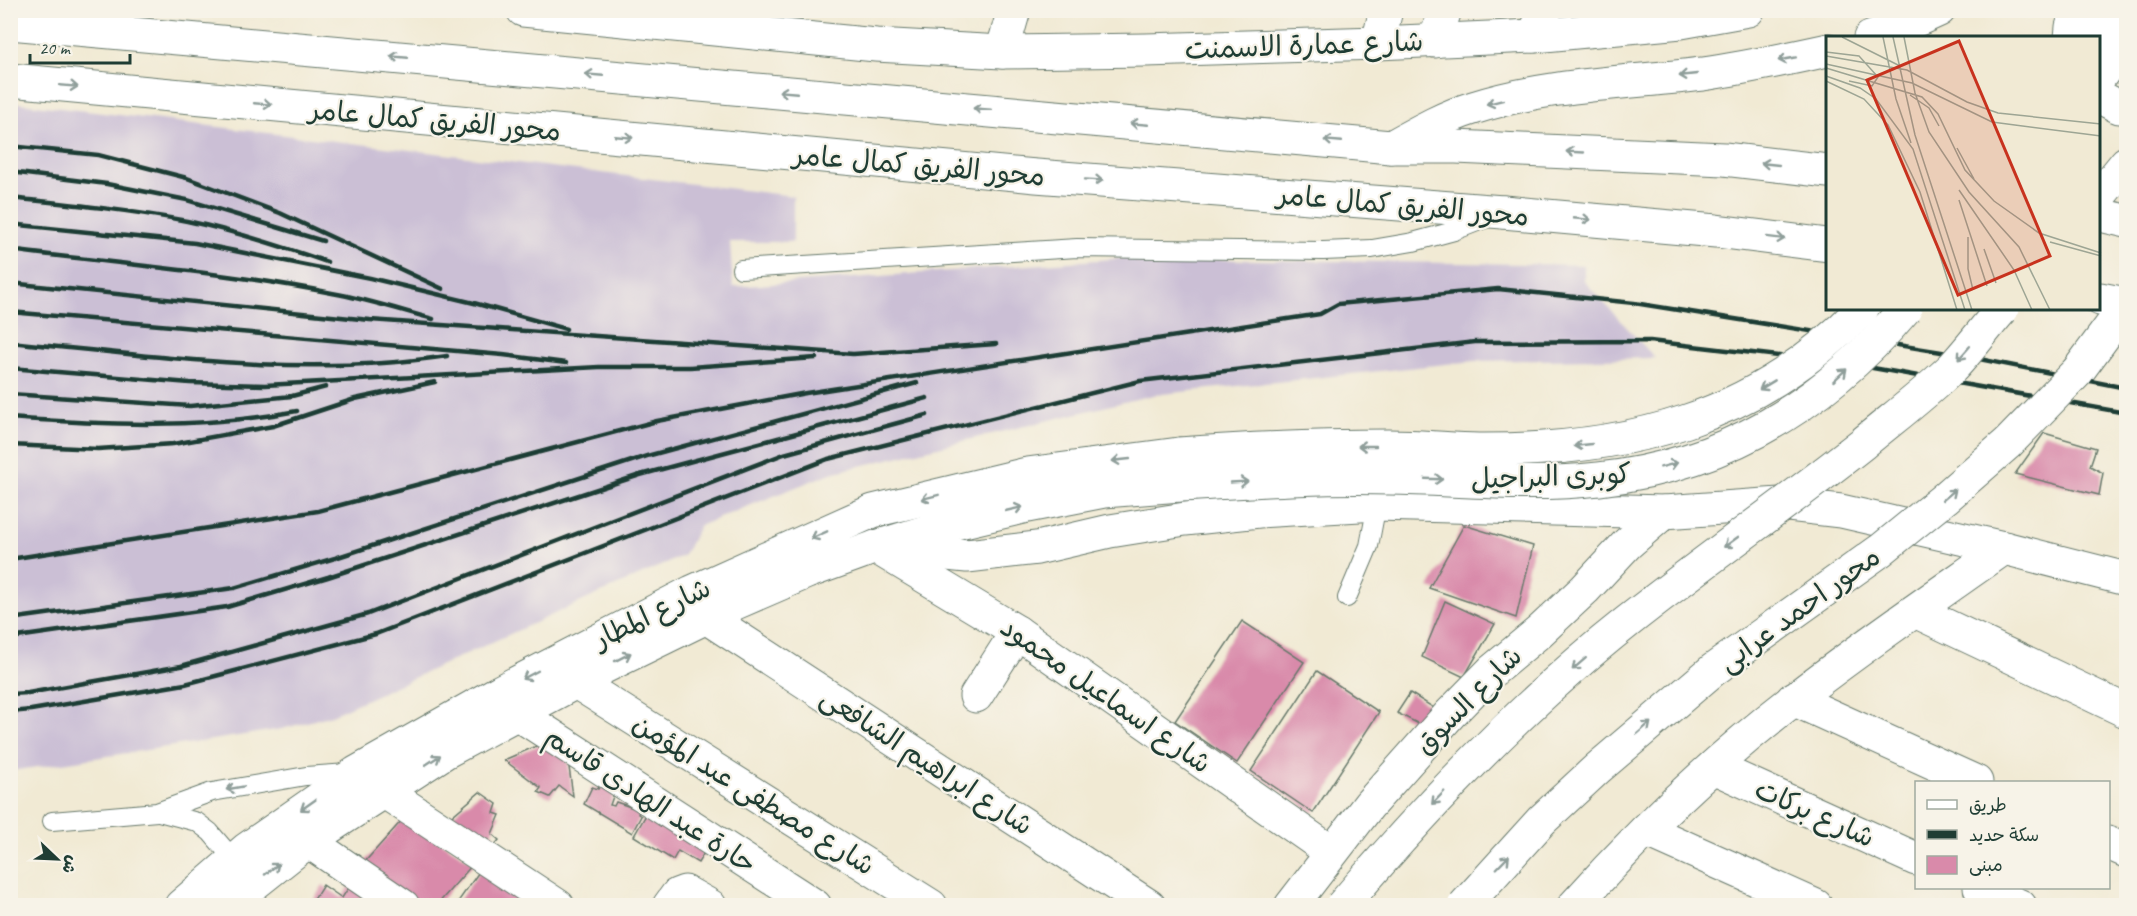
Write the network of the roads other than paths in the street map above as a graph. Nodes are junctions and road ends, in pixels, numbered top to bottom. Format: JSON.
{"nodes":[{"id":1,"x":523,"y":10,"type":"edge"},
{"id":2,"x":1014,"y":10,"type":"edge"},
{"id":3,"x":1386,"y":10,"type":"edge"},
{"id":4,"x":1748,"y":10,"type":"edge"},
{"id":5,"x":1939,"y":10,"type":"edge"},
{"id":6,"x":2078,"y":10,"type":"edge"},
{"id":7,"x":2114,"y":10,"type":"edge"},
{"id":8,"x":10,"y":23,"type":"edge"},
{"id":9,"x":1540,"y":23,"type":"edge"},
{"id":10,"x":1440,"y":26,"type":"edge"},
{"id":11,"x":1876,"y":36,"type":"edge"},
{"id":12,"x":2071,"y":36,"type":"edge"},
{"id":13,"x":2094,"y":36,"type":"edge"},
{"id":14,"x":2127,"y":42,"type":"edge"},
{"id":15,"x":1378,"y":43,"type":"junction"},
{"id":16,"x":1826,"y":50,"type":"edge"},
{"id":17,"x":1002,"y":52,"type":"junction"},
{"id":18,"x":2101,"y":75,"type":"edge"},
{"id":19,"x":10,"y":80,"type":"edge"},
{"id":20,"x":2101,"y":98,"type":"edge"},
{"id":21,"x":2127,"y":107,"type":"edge"},
{"id":22,"x":1391,"y":147,"type":"junction"},
{"id":23,"x":2127,"y":163,"type":"edge"},
{"id":24,"x":1826,"y":171,"type":"edge"},
{"id":25,"x":2101,"y":194,"type":"edge"},
{"id":26,"x":1503,"y":212,"type":"junction"},
{"id":27,"x":2101,"y":215,"type":"edge"},
{"id":28,"x":2127,"y":221,"type":"edge"},
{"id":29,"x":1826,"y":245,"type":"edge"},
{"id":30,"x":741,"y":269,"type":"dead end"},
{"id":31,"x":2101,"y":299,"type":"edge"},
{"id":32,"x":2127,"y":305,"type":"edge"},
{"id":33,"x":1861,"y":310,"type":"edge"},
{"id":34,"x":1904,"y":310,"type":"edge"},
{"id":35,"x":2001,"y":310,"type":"edge"},
{"id":36,"x":2127,"y":341,"type":"edge"},
{"id":37,"x":2078,"y":371,"type":"junction"},
{"id":38,"x":1180,"y":469,"type":"junction"},
{"id":39,"x":1377,"y":504,"type":"junction"},
{"id":40,"x":1664,"y":512,"type":"junction"},
{"id":41,"x":876,"y":547,"type":"junction"},
{"id":42,"x":2004,"y":548,"type":"junction"},
{"id":43,"x":2127,"y":579,"type":"edge"},
{"id":44,"x":1347,"y":598,"type":"dead end"},
{"id":45,"x":1916,"y":611,"type":"junction"},
{"id":46,"x":706,"y":616,"type":"junction"},
{"id":47,"x":1017,"y":632,"type":"junction"},
{"id":48,"x":568,"y":671,"type":"junction"},
{"id":49,"x":976,"y":696,"type":"dead end"},
{"id":50,"x":1793,"y":699,"type":"junction"},
{"id":51,"x":2127,"y":711,"type":"edge"},
{"id":52,"x":518,"y":714,"type":"junction"},
{"id":53,"x":1713,"y":767,"type":"junction"},
{"id":54,"x":356,"y":772,"type":"junction"},
{"id":55,"x":1972,"y":781,"type":"edge"},
{"id":56,"x":384,"y":792,"type":"junction"},
{"id":57,"x":157,"y":812,"type":"junction"},
{"id":58,"x":52,"y":821,"type":"dead end"},
{"id":59,"x":1646,"y":830,"type":"junction"},
{"id":60,"x":308,"y":841,"type":"junction"},
{"id":61,"x":2110,"y":843,"type":"edge"},
{"id":62,"x":2127,"y":851,"type":"edge"},
{"id":63,"x":1331,"y":852,"type":"junction"},
{"id":64,"x":1915,"y":858,"type":"edge"},
{"id":65,"x":234,"y":860,"type":"junction"},
{"id":66,"x":1982,"y":889,"type":"edge"},
{"id":67,"x":232,"y":904,"type":"edge"},
{"id":68,"x":181,"y":906,"type":"edge"},
{"id":69,"x":403,"y":906,"type":"edge"},
{"id":70,"x":558,"y":906,"type":"edge"},
{"id":71,"x":669,"y":906,"type":"edge"},
{"id":72,"x":710,"y":906,"type":"edge"},
{"id":73,"x":815,"y":906,"type":"edge"},
{"id":74,"x":931,"y":906,"type":"edge"},
{"id":75,"x":1149,"y":906,"type":"edge"},
{"id":76,"x":1291,"y":906,"type":"edge"},
{"id":77,"x":1342,"y":906,"type":"edge"},
{"id":78,"x":1464,"y":906,"type":"edge"},
{"id":79,"x":1574,"y":906,"type":"edge"},
{"id":80,"x":1816,"y":906,"type":"edge"},
{"id":81,"x":2020,"y":906,"type":"edge"}],
"edges":[{"from":1,"to":17,"type":"main road","name":"شارع عمارة الاسمنت"},
{"from":2,"to":17,"type":"main road"},
{"from":3,"to":15,"type":"main road"},
{"from":4,"to":9,"type":"main road","name":"شارع عمارة الاسمنت"},
{"from":5,"to":11,"type":"main road"},
{"from":6,"to":12,"type":"main road"},
{"from":7,"to":13,"type":"main road"},
{"from":22,"to":8,"type":"main road","name":"محور الفريق كمال عامر","one_way":true},
{"from":9,"to":10,"type":"main road","name":"شارع عمارة الاسمنت"},
{"from":10,"to":15,"type":"main road","name":"شارع عمارة الاسمنت"},
{"from":14,"to":18,"type":"main road"},
{"from":15,"to":17,"type":"main road","name":"شارع عمارة الاسمنت"},
{"from":16,"to":22,"type":"main road","one_way":true},
{"from":19,"to":26,"type":"main road","name":"محور الفريق كمال عامر","one_way":true},
{"from":20,"to":21,"type":"main road"},
{"from":24,"to":22,"type":"main road","name":"محور الفريق كمال عامر","one_way":true},
{"from":23,"to":25,"type":"main road"},
{"from":26,"to":29,"type":"main road","name":"محور الفريق كمال عامر","one_way":true},
{"from":26,"to":30,"type":"lane"},
{"from":27,"to":28,"type":"main road"},
{"from":31,"to":32,"type":"main road"},
{"from":32,"to":37,"type":"main road","name":"محور احمد عرابى"},
{"from":33,"to":38,"type":"main road","name":"كوبرى البراجيل","one_way":true,"bridge":true},
{"from":38,"to":34,"type":"main road","name":"كوبرى البراجيل","one_way":true,"bridge":true},
{"from":35,"to":77,"type":"main road","one_way":true,"bridge":true},
{"from":36,"to":37,"type":"main road"},
{"from":78,"to":37,"type":"main road","name":"محور احمد عرابى","one_way":true,"bridge":true},
{"from":41,"to":38,"type":"main road","name":"شارع المطار","one_way":true},
{"from":38,"to":48,"type":"main road","name":"شارع المطار","one_way":true},
{"from":39,"to":40,"type":"main road"},
{"from":39,"to":41,"type":"main road"},
{"from":39,"to":44,"type":"lane"},
{"from":40,"to":42,"type":"main road"},
{"from":40,"to":63,"type":"main road","name":"شارع السوق"},
{"from":41,"to":46,"type":"main road","name":"شارع المطار"},
{"from":41,"to":47,"type":"main road","name":"شارع اسماعيل محمود"},
{"from":42,"to":43,"type":"main road"},
{"from":42,"to":45,"type":"main road"},
{"from":45,"to":50,"type":"main road"},
{"from":45,"to":51,"type":"main road"},
{"from":48,"to":46,"type":"main road","name":"شارع المطار","one_way":true},
{"from":46,"to":75,"type":"main road","name":"شارع ابراهيم الشافعى"},
{"from":47,"to":49,"type":"main road"},
{"from":47,"to":63,"type":"main road","name":"شارع اسماعيل محمود"},
{"from":48,"to":52,"type":"main road","name":"شارع المطار"},
{"from":48,"to":54,"type":"main road","name":"شارع المطار","one_way":true},
{"from":48,"to":74,"type":"main road","name":"شارع مصطفى عبد المؤمن"},
{"from":50,"to":53,"type":"main road"},
{"from":50,"to":55,"type":"main road"},
{"from":56,"to":52,"type":"main road","name":"شارع المطار","one_way":true},
{"from":52,"to":73,"type":"main road","name":"حارة عبد الهادى قاسم"},
{"from":53,"to":59,"type":"main road"},
{"from":53,"to":64,"type":"main road","name":"شارع بركات"},
{"from":54,"to":56,"type":"main road"},
{"from":54,"to":57,"type":"lane","one_way":true},
{"from":54,"to":65,"type":"main road","name":"شارع المطار","one_way":true},
{"from":56,"to":60,"type":"main road","name":"شارع المطار"},
{"from":56,"to":70,"type":"main road"},
{"from":57,"to":58,"type":"lane"},
{"from":57,"to":65,"type":"lane"},
{"from":59,"to":79,"type":"main road"},
{"from":59,"to":80,"type":"main road"},
{"from":67,"to":60,"type":"main road","name":"شارع المطار","one_way":true},
{"from":60,"to":69,"type":"main road"},
{"from":61,"to":62,"type":"main road"},
{"from":63,"to":76,"type":"main road","name":"شارع السوق"},
{"from":65,"to":68,"type":"main road","name":"شارع المطار"},
{"from":66,"to":81,"type":"main road"},
{"from":71,"to":72,"type":"main road"}]}
